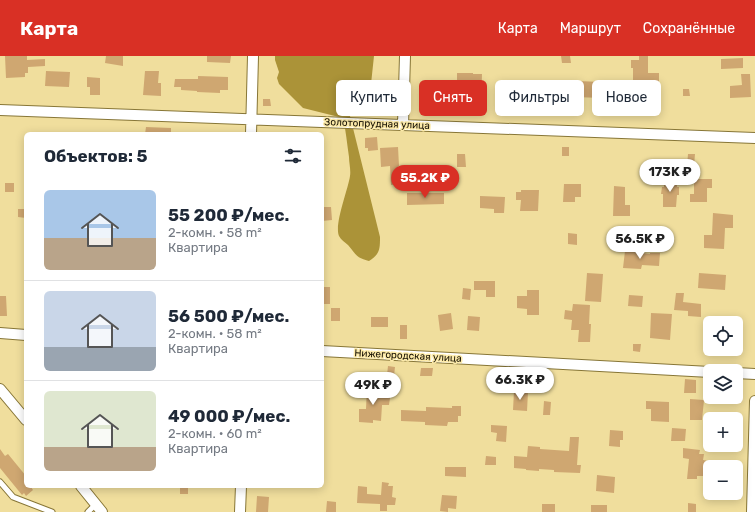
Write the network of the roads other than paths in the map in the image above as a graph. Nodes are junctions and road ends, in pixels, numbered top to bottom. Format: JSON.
{"nodes":[{"id":1,"x":253,"y":56,"type":"edge"},
{"id":2,"x":405,"y":56,"type":"edge"},
{"id":3,"x":0,"y":110,"type":"edge"},
{"id":4,"x":252,"y":120,"type":"junction"},
{"id":5,"x":403,"y":125,"type":"junction"},
{"id":6,"x":251,"y":132,"type":"edge"},
{"id":7,"x":755,"y":138,"type":"edge"},
{"id":8,"x":0,"y":333,"type":"edge"},
{"id":9,"x":24,"y":335,"type":"edge"},
{"id":10,"x":324,"y":351,"type":"edge"},
{"id":11,"x":703,"y":372,"type":"edge"},
{"id":12,"x":743,"y":373,"type":"edge"},
{"id":13,"x":755,"y":374,"type":"edge"},
{"id":14,"x":0,"y":389,"type":"edge"},
{"id":15,"x":755,"y":401,"type":"edge"},
{"id":16,"x":24,"y":418,"type":"edge"},
{"id":17,"x":0,"y":482,"type":"edge"},
{"id":18,"x":83,"y":488,"type":"edge"},
{"id":19,"x":241,"y":488,"type":"edge"},
{"id":20,"x":99,"y":508,"type":"edge"},
{"id":21,"x":52,"y":512,"type":"edge"},
{"id":22,"x":88,"y":512,"type":"edge"},
{"id":23,"x":240,"y":512,"type":"edge"},
{"id":24,"x":752,"y":512,"type":"edge"}],
"edges":[{"from":1,"to":4,"type":"street"},
{"from":2,"to":5,"type":"street"},
{"from":3,"to":4,"type":"street","name":"Золотопрудная улица"},
{"from":4,"to":5,"type":"street","name":"Золотопрудная улица"},
{"from":4,"to":6,"type":"street"},
{"from":5,"to":7,"type":"street","name":"Золотопрудная улица"},
{"from":8,"to":9,"type":"street"},
{"from":10,"to":11,"type":"street","name":"Нижегородская улица"},
{"from":12,"to":13,"type":"street"},
{"from":14,"to":16,"type":"street"},
{"from":15,"to":24,"type":"street"},
{"from":17,"to":21,"type":"lane"},
{"from":18,"to":20,"type":"street"},
{"from":19,"to":23,"type":"street"},
{"from":20,"to":22,"type":"lane"}]}
